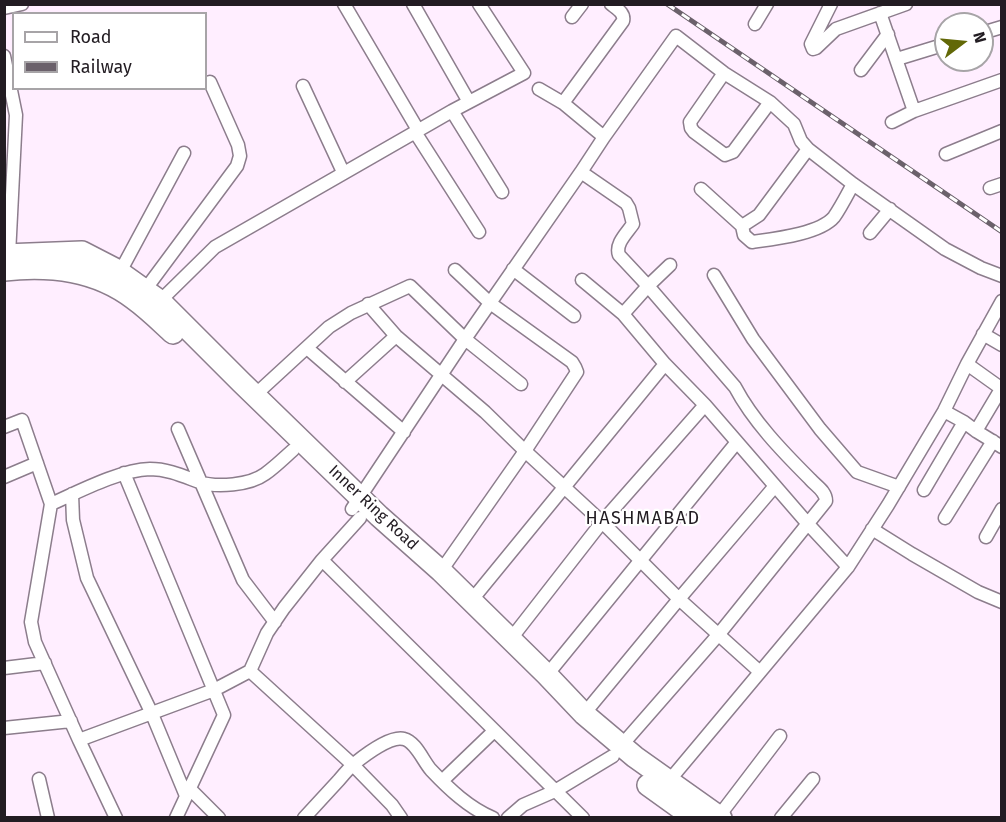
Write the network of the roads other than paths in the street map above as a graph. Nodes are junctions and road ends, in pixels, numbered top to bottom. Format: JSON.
{"nodes":[{"id":1,"x":22,"y":4,"type":"edge"},
{"id":2,"x":344,"y":4,"type":"edge"},
{"id":3,"x":413,"y":4,"type":"edge"},
{"id":4,"x":479,"y":4,"type":"edge"},
{"id":5,"x":582,"y":4,"type":"edge"},
{"id":6,"x":611,"y":4,"type":"edge"},
{"id":7,"x":767,"y":4,"type":"edge"},
{"id":8,"x":831,"y":4,"type":"edge"},
{"id":9,"x":906,"y":4,"type":"edge"},
{"id":10,"x":4,"y":8,"type":"edge"},
{"id":11,"x":880,"y":13,"type":"junction"},
{"id":12,"x":572,"y":17,"type":"dead end"},
{"id":13,"x":755,"y":24,"type":"dead end"},
{"id":14,"x":888,"y":33,"type":"junction"},
{"id":15,"x":934,"y":48,"type":"edge"},
{"id":16,"x":4,"y":56,"type":"edge"},
{"id":17,"x":897,"y":60,"type":"junction"},
{"id":18,"x":861,"y":70,"type":"dead end"},
{"id":19,"x":9,"y":72,"type":"edge"},
{"id":20,"x":724,"y":73,"type":"junction"},
{"id":21,"x":1002,"y":80,"type":"edge"},
{"id":22,"x":210,"y":82,"type":"dead end"},
{"id":23,"x":303,"y":86,"type":"dead end"},
{"id":24,"x":539,"y":89,"type":"dead end"},
{"id":25,"x":469,"y":102,"type":"junction"},
{"id":26,"x":770,"y":102,"type":"junction"},
{"id":27,"x":563,"y":104,"type":"junction"},
{"id":28,"x":452,"y":111,"type":"junction"},
{"id":29,"x":914,"y":111,"type":"junction"},
{"id":30,"x":892,"y":123,"type":"dead end"},
{"id":31,"x":416,"y":131,"type":"junction"},
{"id":32,"x":1002,"y":131,"type":"edge"},
{"id":33,"x":604,"y":137,"type":"junction"},
{"id":34,"x":808,"y":149,"type":"junction"},
{"id":35,"x":183,"y":153,"type":"dead end"},
{"id":36,"x":946,"y":154,"type":"dead end"},
{"id":37,"x":343,"y":172,"type":"junction"},
{"id":38,"x":581,"y":172,"type":"junction"},
{"id":39,"x":853,"y":184,"type":"junction"},
{"id":40,"x":701,"y":189,"type":"dead end"},
{"id":41,"x":502,"y":192,"type":"dead end"},
{"id":42,"x":890,"y":209,"type":"junction"},
{"id":43,"x":742,"y":226,"type":"junction"},
{"id":44,"x":479,"y":232,"type":"dead end"},
{"id":45,"x":870,"y":233,"type":"dead end"},
{"id":46,"x":6,"y":260,"type":"edge"},
{"id":47,"x":670,"y":265,"type":"dead end"},
{"id":48,"x":513,"y":269,"type":"junction"},
{"id":49,"x":455,"y":270,"type":"dead end"},
{"id":50,"x":120,"y":272,"type":"junction"},
{"id":51,"x":714,"y":275,"type":"dead end"},
{"id":52,"x":1002,"y":276,"type":"edge"},
{"id":53,"x":582,"y":280,"type":"dead end"},
{"id":54,"x":648,"y":286,"type":"junction"},
{"id":55,"x":152,"y":295,"type":"junction"},
{"id":56,"x":1001,"y":302,"type":"edge"},
{"id":57,"x":490,"y":303,"type":"junction"},
{"id":58,"x":368,"y":304,"type":"junction"},
{"id":59,"x":623,"y":314,"type":"junction"},
{"id":60,"x":574,"y":316,"type":"dead end"},
{"id":61,"x":983,"y":334,"type":"junction"},
{"id":62,"x":396,"y":336,"type":"junction"},
{"id":63,"x":465,"y":339,"type":"junction"},
{"id":64,"x":1002,"y":345,"type":"edge"},
{"id":65,"x":307,"y":348,"type":"junction"},
{"id":66,"x":665,"y":364,"type":"junction"},
{"id":67,"x":967,"y":364,"type":"junction"},
{"id":68,"x":441,"y":375,"type":"junction"},
{"id":69,"x":345,"y":382,"type":"junction"},
{"id":70,"x":521,"y":384,"type":"dead end"},
{"id":71,"x":1001,"y":389,"type":"edge"},
{"id":72,"x":255,"y":395,"type":"junction"},
{"id":73,"x":705,"y":405,"type":"junction"},
{"id":74,"x":944,"y":411,"type":"junction"},
{"id":75,"x":964,"y":422,"type":"junction"},
{"id":76,"x":4,"y":427,"type":"edge"},
{"id":77,"x":178,"y":429,"type":"dead end"},
{"id":78,"x":976,"y":431,"type":"junction"},
{"id":79,"x":404,"y":432,"type":"junction"},
{"id":80,"x":737,"y":442,"type":"junction"},
{"id":81,"x":997,"y":444,"type":"edge"},
{"id":82,"x":293,"y":450,"type":"junction"},
{"id":83,"x":525,"y":451,"type":"junction"},
{"id":84,"x":37,"y":463,"type":"junction"},
{"id":85,"x":124,"y":473,"type":"junction"},
{"id":86,"x":4,"y":477,"type":"edge"},
{"id":87,"x":202,"y":483,"type":"junction"},
{"id":88,"x":776,"y":486,"type":"junction"},
{"id":89,"x":563,"y":487,"type":"junction"},
{"id":90,"x":899,"y":487,"type":"junction"},
{"id":91,"x":924,"y":490,"type":"dead end"},
{"id":92,"x":72,"y":494,"type":"junction"},
{"id":93,"x":51,"y":504,"type":"junction"},
{"id":94,"x":358,"y":508,"type":"junction"},
{"id":95,"x":1002,"y":509,"type":"edge"},
{"id":96,"x":945,"y":518,"type":"dead end"},
{"id":97,"x":602,"y":522,"type":"junction"},
{"id":98,"x":808,"y":524,"type":"junction"},
{"id":99,"x":873,"y":529,"type":"junction"},
{"id":100,"x":986,"y":537,"type":"dead end"},
{"id":101,"x":640,"y":559,"type":"junction"},
{"id":102,"x":322,"y":560,"type":"junction"},
{"id":103,"x":848,"y":567,"type":"junction"},
{"id":104,"x":441,"y":572,"type":"junction"},
{"id":105,"x":679,"y":599,"type":"junction"},
{"id":106,"x":471,"y":601,"type":"junction"},
{"id":107,"x":1002,"y":602,"type":"edge"},
{"id":108,"x":275,"y":622,"type":"junction"},
{"id":109,"x":719,"y":634,"type":"junction"},
{"id":110,"x":510,"y":640,"type":"junction"},
{"id":111,"x":45,"y":663,"type":"junction"},
{"id":112,"x":4,"y":668,"type":"edge"},
{"id":113,"x":250,"y":671,"type":"junction"},
{"id":114,"x":760,"y":672,"type":"junction"},
{"id":115,"x":547,"y":675,"type":"junction"},
{"id":116,"x":214,"y":690,"type":"junction"},
{"id":117,"x":152,"y":714,"type":"junction"},
{"id":118,"x":584,"y":714,"type":"junction"},
{"id":119,"x":71,"y":721,"type":"junction"},
{"id":120,"x":4,"y":728,"type":"edge"},
{"id":121,"x":494,"y":730,"type":"junction"},
{"id":122,"x":780,"y":736,"type":"dead end"},
{"id":123,"x":80,"y":740,"type":"junction"},
{"id":124,"x":617,"y":751,"type":"junction"},
{"id":125,"x":353,"y":765,"type":"junction"},
{"id":126,"x":39,"y":779,"type":"dead end"},
{"id":127,"x":813,"y":779,"type":"dead end"},
{"id":128,"x":442,"y":781,"type":"junction"},
{"id":129,"x":668,"y":782,"type":"junction"},
{"id":130,"x":555,"y":791,"type":"junction"},
{"id":131,"x":188,"y":792,"type":"junction"},
{"id":132,"x":720,"y":817,"type":"edge"},
{"id":133,"x":48,"y":818,"type":"edge"},
{"id":134,"x":116,"y":818,"type":"edge"},
{"id":135,"x":176,"y":818,"type":"edge"},
{"id":136,"x":219,"y":818,"type":"edge"},
{"id":137,"x":304,"y":818,"type":"edge"},
{"id":138,"x":401,"y":818,"type":"edge"},
{"id":139,"x":494,"y":818,"type":"edge"},
{"id":140,"x":508,"y":818,"type":"edge"},
{"id":141,"x":583,"y":818,"type":"edge"},
{"id":142,"x":694,"y":818,"type":"edge"},
{"id":143,"x":781,"y":818,"type":"edge"}],
"edges":[{"from":1,"to":10,"type":"street"},
{"from":2,"to":31,"type":"street"},
{"from":3,"to":25,"type":"street"},
{"from":4,"to":25,"type":"street"},
{"from":5,"to":12,"type":"street"},
{"from":6,"to":27,"type":"street"},
{"from":7,"to":13,"type":"street"},
{"from":8,"to":11,"type":"street"},
{"from":9,"to":11,"type":"street"},
{"from":11,"to":14,"type":"street"},
{"from":14,"to":17,"type":"street"},
{"from":14,"to":18,"type":"street"},
{"from":15,"to":17,"type":"street"},
{"from":16,"to":19,"type":"street"},
{"from":17,"to":29,"type":"street"},
{"from":19,"to":46,"type":"street"},
{"from":20,"to":26,"type":"street"},
{"from":20,"to":26,"type":"street"},
{"from":20,"to":33,"type":"street"},
{"from":21,"to":29,"type":"street"},
{"from":22,"to":55,"type":"street"},
{"from":23,"to":37,"type":"street"},
{"from":24,"to":27,"type":"street"},
{"from":25,"to":28,"type":"street"},
{"from":26,"to":34,"type":"street"},
{"from":27,"to":33,"type":"street"},
{"from":28,"to":31,"type":"street"},
{"from":28,"to":41,"type":"street"},
{"from":29,"to":30,"type":"street"},
{"from":31,"to":37,"type":"street"},
{"from":31,"to":44,"type":"street"},
{"from":32,"to":36,"type":"street"},
{"from":33,"to":38,"type":"street"},
{"from":34,"to":39,"type":"street"},
{"from":34,"to":43,"type":"street"},
{"from":35,"to":50,"type":"street"},
{"from":37,"to":55,"type":"street"},
{"from":38,"to":48,"type":"street"},
{"from":38,"to":54,"type":"street"},
{"from":39,"to":42,"type":"street"},
{"from":39,"to":43,"type":"street"},
{"from":40,"to":43,"type":"street"},
{"from":42,"to":45,"type":"street"},
{"from":42,"to":52,"type":"street"},
{"from":46,"to":50,"type":"highway","name":"Inner Ring Road"},
{"from":46,"to":82,"type":"highway","name":"Inner Ring Road"},
{"from":47,"to":54,"type":"street"},
{"from":48,"to":57,"type":"street"},
{"from":48,"to":60,"type":"street"},
{"from":49,"to":57,"type":"street"},
{"from":50,"to":55,"type":"highway","name":"Inner Ring Road"},
{"from":51,"to":90,"type":"street"},
{"from":53,"to":59,"type":"street"},
{"from":54,"to":59,"type":"street"},
{"from":54,"to":98,"type":"street"},
{"from":55,"to":72,"type":"highway","name":"Inner Ring Road"},
{"from":56,"to":61,"type":"street"},
{"from":57,"to":63,"type":"street"},
{"from":57,"to":83,"type":"street"},
{"from":58,"to":62,"type":"street"},
{"from":58,"to":63,"type":"street"},
{"from":58,"to":65,"type":"street"},
{"from":59,"to":66,"type":"street"},
{"from":61,"to":64,"type":"street"},
{"from":61,"to":67,"type":"street"},
{"from":62,"to":68,"type":"street"},
{"from":62,"to":69,"type":"street"},
{"from":63,"to":68,"type":"street"},
{"from":63,"to":70,"type":"street"},
{"from":65,"to":69,"type":"street"},
{"from":65,"to":72,"type":"street"},
{"from":66,"to":73,"type":"street"},
{"from":66,"to":89,"type":"street"},
{"from":67,"to":71,"type":"street"},
{"from":67,"to":74,"type":"street"},
{"from":68,"to":79,"type":"street"},
{"from":68,"to":83,"type":"street"},
{"from":69,"to":79,"type":"street"},
{"from":71,"to":78,"type":"street"},
{"from":72,"to":94,"type":"highway","name":"Inner Ring Road"},
{"from":73,"to":80,"type":"street"},
{"from":73,"to":97,"type":"street"},
{"from":74,"to":75,"type":"street"},
{"from":74,"to":90,"type":"street"},
{"from":75,"to":78,"type":"street"},
{"from":75,"to":91,"type":"street"},
{"from":76,"to":84,"type":"street"},
{"from":77,"to":87,"type":"street"},
{"from":78,"to":81,"type":"street"},
{"from":79,"to":94,"type":"street"},
{"from":80,"to":88,"type":"street"},
{"from":80,"to":101,"type":"street"},
{"from":81,"to":96,"type":"street"},
{"from":82,"to":87,"type":"street"},
{"from":82,"to":94,"type":"highway","name":"Inner Ring Road"},
{"from":83,"to":89,"type":"street"},
{"from":83,"to":104,"type":"street"},
{"from":84,"to":86,"type":"street"},
{"from":84,"to":93,"type":"street"},
{"from":85,"to":87,"type":"street"},
{"from":85,"to":92,"type":"street"},
{"from":85,"to":116,"type":"street"},
{"from":87,"to":108,"type":"street"},
{"from":88,"to":98,"type":"street"},
{"from":88,"to":105,"type":"street"},
{"from":89,"to":97,"type":"street"},
{"from":89,"to":106,"type":"street"},
{"from":90,"to":99,"type":"street"},
{"from":92,"to":93,"type":"street"},
{"from":92,"to":117,"type":"street"},
{"from":93,"to":111,"type":"street"},
{"from":94,"to":102,"type":"street"},
{"from":94,"to":104,"type":"highway","name":"Inner Ring Road"},
{"from":94,"to":124,"type":"highway","name":"Inner Ring Road"},
{"from":95,"to":100,"type":"street"},
{"from":97,"to":101,"type":"street"},
{"from":97,"to":110,"type":"street"},
{"from":98,"to":103,"type":"street"},
{"from":98,"to":109,"type":"street"},
{"from":99,"to":103,"type":"street"},
{"from":99,"to":107,"type":"street"},
{"from":101,"to":105,"type":"street"},
{"from":101,"to":115,"type":"street"},
{"from":102,"to":108,"type":"street"},
{"from":102,"to":121,"type":"street"},
{"from":103,"to":114,"type":"street"},
{"from":104,"to":106,"type":"highway","name":"Inner Ring Road"},
{"from":105,"to":109,"type":"street"},
{"from":105,"to":118,"type":"street"},
{"from":106,"to":110,"type":"highway","name":"Inner Ring Road"},
{"from":108,"to":113,"type":"street"},
{"from":109,"to":114,"type":"street"},
{"from":109,"to":124,"type":"street"},
{"from":110,"to":115,"type":"highway","name":"Inner Ring Road"},
{"from":111,"to":112,"type":"street"},
{"from":111,"to":119,"type":"street"},
{"from":113,"to":116,"type":"street"},
{"from":113,"to":125,"type":"street"},
{"from":114,"to":129,"type":"street"},
{"from":115,"to":118,"type":"highway","name":"Inner Ring Road"},
{"from":116,"to":117,"type":"street"},
{"from":116,"to":131,"type":"street"},
{"from":117,"to":123,"type":"street"},
{"from":117,"to":131,"type":"street"},
{"from":118,"to":124,"type":"highway","name":"Inner Ring Road"},
{"from":119,"to":120,"type":"street"},
{"from":119,"to":123,"type":"street"},
{"from":121,"to":128,"type":"street"},
{"from":121,"to":130,"type":"street"},
{"from":122,"to":132,"type":"street"},
{"from":123,"to":134,"type":"street"},
{"from":124,"to":129,"type":"highway","name":"Inner Ring Road"},
{"from":124,"to":130,"type":"street"},
{"from":124,"to":142,"type":"highway","name":"Inner Ring Road"},
{"from":125,"to":128,"type":"street"},
{"from":125,"to":137,"type":"street"},
{"from":125,"to":138,"type":"street"},
{"from":126,"to":133,"type":"street"},
{"from":127,"to":143,"type":"street"},
{"from":128,"to":139,"type":"street"},
{"from":129,"to":132,"type":"highway","name":"Inner Ring Road"},
{"from":130,"to":140,"type":"street"},
{"from":130,"to":141,"type":"street"},
{"from":131,"to":135,"type":"street"},
{"from":131,"to":136,"type":"street"}]}
